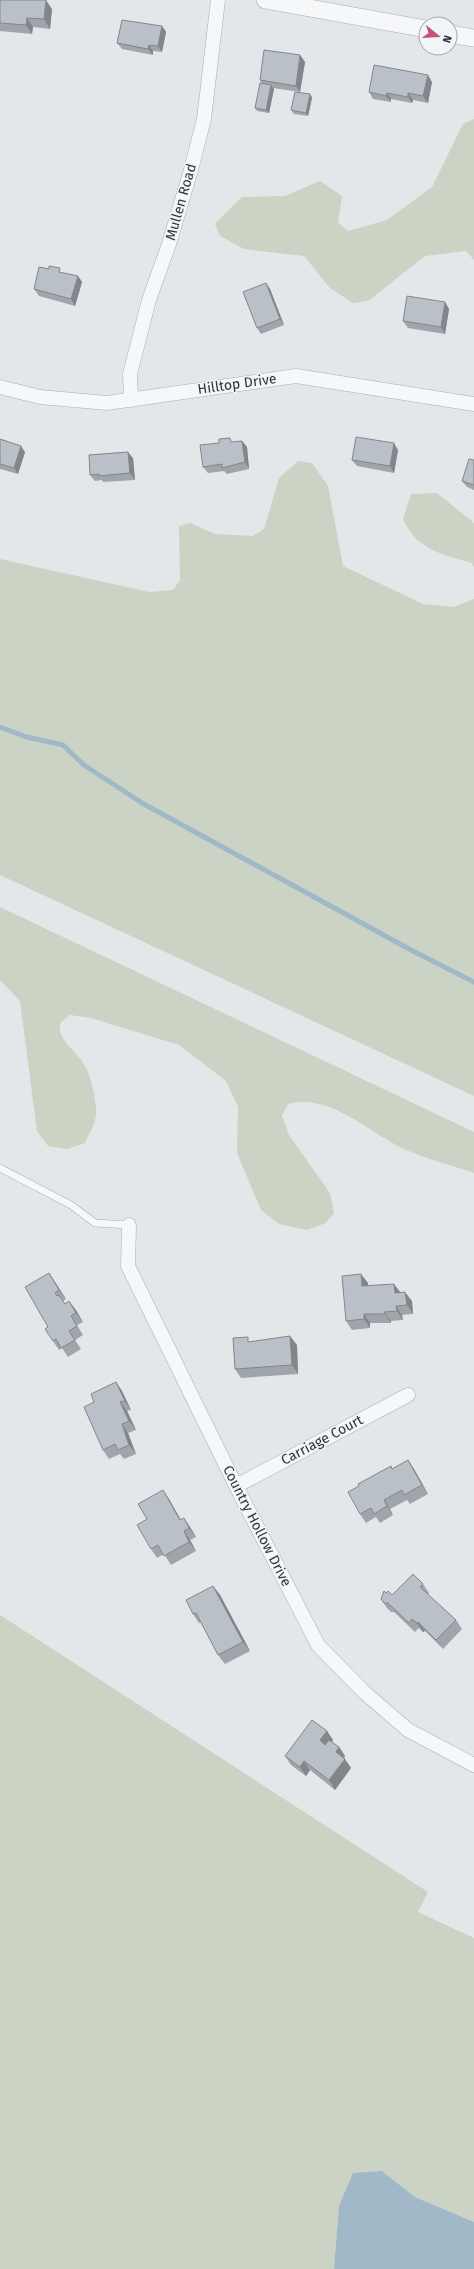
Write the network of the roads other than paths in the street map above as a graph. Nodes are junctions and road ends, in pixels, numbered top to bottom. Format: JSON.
{"nodes":[{"id":1,"x":218,"y":0,"type":"edge"},
{"id":2,"x":265,"y":0,"type":"edge"},
{"id":3,"x":418,"y":28,"type":"edge"},
{"id":4,"x":458,"y":35,"type":"edge"},
{"id":5,"x":474,"y":38,"type":"edge"},
{"id":6,"x":0,"y":387,"type":"edge"},
{"id":7,"x":131,"y":400,"type":"junction"},
{"id":8,"x":474,"y":404,"type":"edge"},
{"id":9,"x":0,"y":1168,"type":"edge"},
{"id":10,"x":129,"y":1225,"type":"joint"},
{"id":11,"x":408,"y":1395,"type":"dead end"},
{"id":12,"x":236,"y":1486,"type":"junction"},
{"id":13,"x":474,"y":1765,"type":"edge"}],
"edges":[{"from":1,"to":7,"type":"street","name":"Mullen Road"},
{"from":2,"to":3,"type":"street"},
{"from":4,"to":5,"type":"street"},
{"from":6,"to":7,"type":"street","name":"Hilltop Drive"},
{"from":7,"to":8,"type":"street","name":"Hilltop Drive"},
{"from":9,"to":10,"type":"lane"},
{"from":10,"to":12,"type":"street","name":"Country Hollow Drive"},
{"from":11,"to":12,"type":"street","name":"Carriage Court"},
{"from":12,"to":13,"type":"street","name":"Country Hollow Drive"}]}
